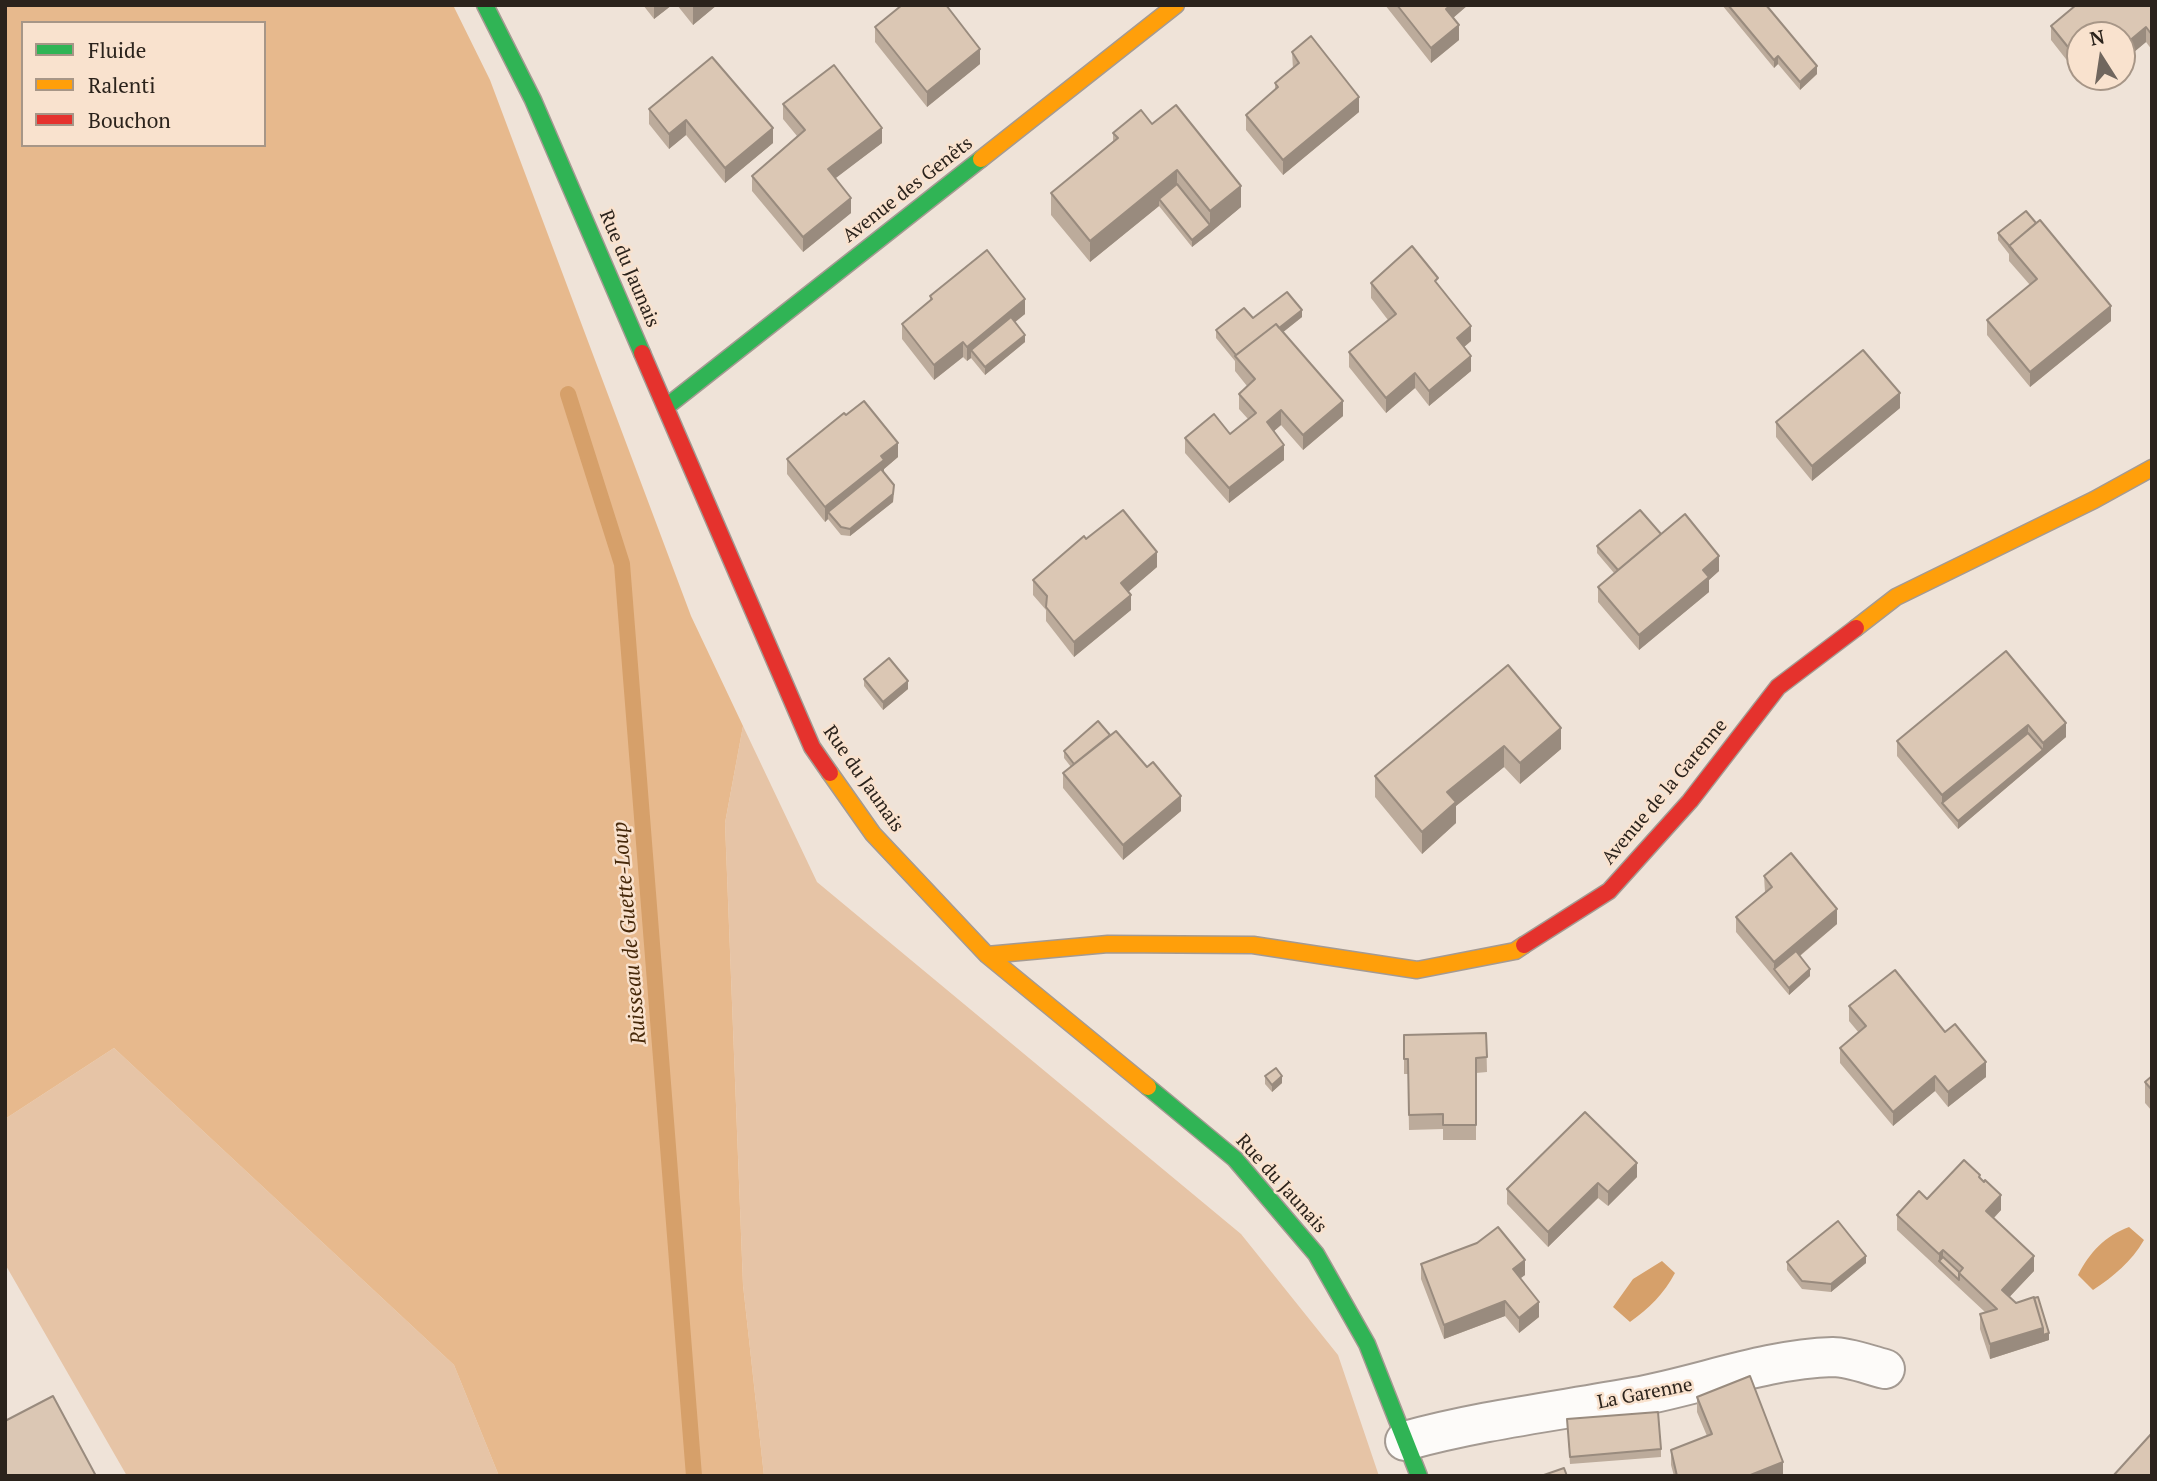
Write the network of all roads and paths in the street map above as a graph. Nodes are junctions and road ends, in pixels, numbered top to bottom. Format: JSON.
{"nodes":[{"id":1,"x":485,"y":5,"type":"edge"},
{"id":2,"x":1176,"y":5,"type":"edge"},
{"id":3,"x":666,"y":407,"type":"junction"},
{"id":4,"x":2152,"y":468,"type":"edge"},
{"id":5,"x":987,"y":955,"type":"junction"},
{"id":6,"x":1885,"y":1368,"type":"dead end"},
{"id":7,"x":1405,"y":1441,"type":"junction"},
{"id":8,"x":1419,"y":1476,"type":"edge"}],
"edges":[{"from":1,"to":3,"type":"street","name":"Rue du Jaunais"},
{"from":2,"to":3,"type":"street","name":"Avenue des Genêts"},
{"from":3,"to":5,"type":"street","name":"Rue du Jaunais"},
{"from":4,"to":5,"type":"street","name":"Avenue de la Garenne"},
{"from":5,"to":7,"type":"street","name":"Rue du Jaunais"},
{"from":6,"to":7,"type":"street","name":"La Garenne"},
{"from":7,"to":8,"type":"street","name":"Rue du Jaunais"}]}
